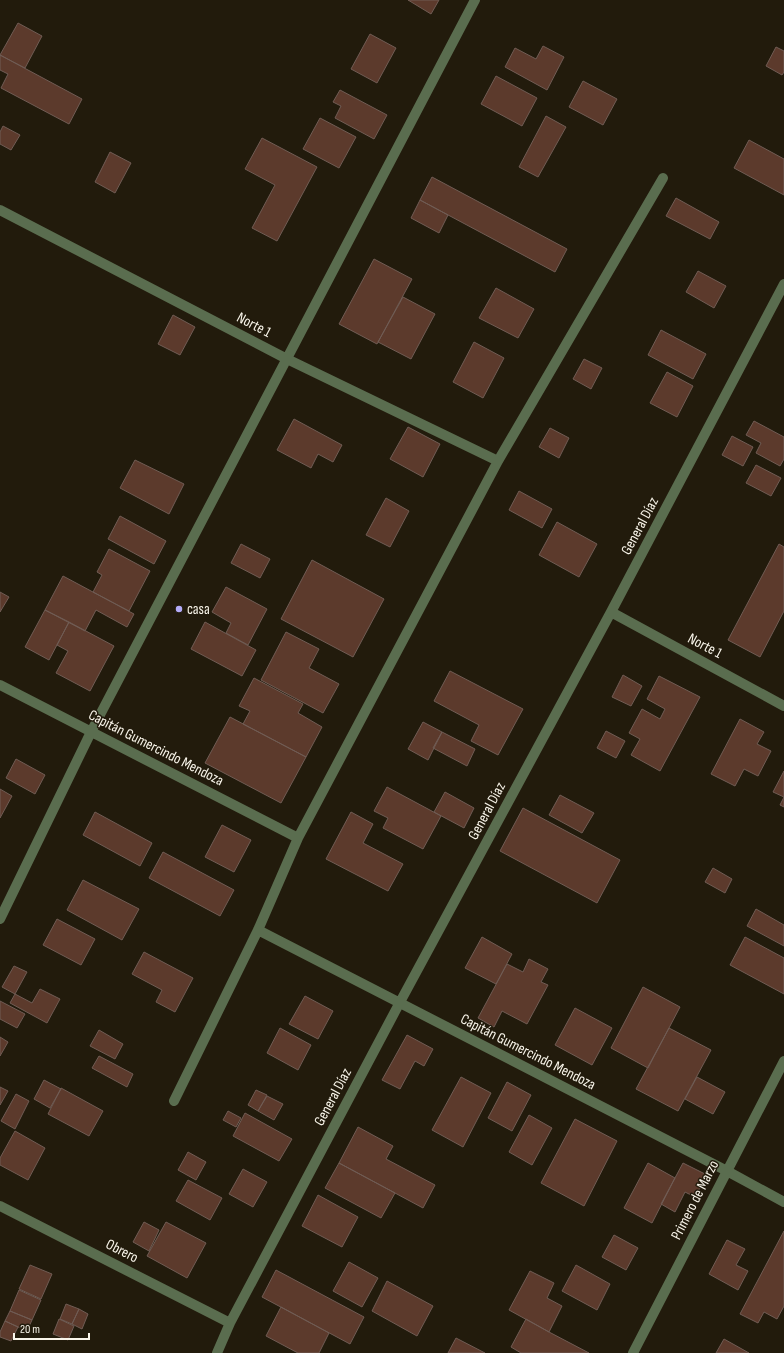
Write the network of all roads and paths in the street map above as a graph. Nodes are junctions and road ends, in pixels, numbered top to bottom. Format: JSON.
{"nodes":[{"id":1,"x":475,"y":0,"type":"edge"},
{"id":2,"x":664,"y":178,"type":"dead end"},
{"id":3,"x":0,"y":210,"type":"edge"},
{"id":4,"x":784,"y":284,"type":"edge"},
{"id":5,"x":287,"y":359,"type":"junction"},
{"id":6,"x":498,"y":461,"type":"junction"},
{"id":7,"x":611,"y":612,"type":"junction"},
{"id":8,"x":0,"y":685,"type":"edge"},
{"id":9,"x":784,"y":706,"type":"edge"},
{"id":10,"x":91,"y":732,"type":"junction"},
{"id":11,"x":298,"y":838,"type":"junction"},
{"id":12,"x":0,"y":919,"type":"edge"},
{"id":13,"x":258,"y":930,"type":"junction"},
{"id":14,"x":399,"y":1004,"type":"junction"},
{"id":15,"x":784,"y":1061,"type":"edge"},
{"id":16,"x":174,"y":1101,"type":"dead end"},
{"id":17,"x":727,"y":1171,"type":"junction"},
{"id":18,"x":784,"y":1202,"type":"edge"},
{"id":19,"x":0,"y":1206,"type":"edge"},
{"id":20,"x":230,"y":1323,"type":"junction"},
{"id":21,"x":217,"y":1353,"type":"edge"},
{"id":22,"x":633,"y":1353,"type":"edge"}],
"edges":[{"from":1,"to":5,"type":"street"},
{"from":2,"to":6,"type":"street"},
{"from":3,"to":5,"type":"street","name":"Norte 1"},
{"from":4,"to":7,"type":"street","name":"General Díaz"},
{"from":5,"to":6,"type":"street","name":"Norte 1"},
{"from":5,"to":10,"type":"street"},
{"from":6,"to":11,"type":"street"},
{"from":7,"to":9,"type":"street","name":"Norte 1"},
{"from":7,"to":14,"type":"street","name":"General Díaz"},
{"from":8,"to":10,"type":"street","name":"Capitán Gumercindo Mendoza"},
{"from":10,"to":11,"type":"street","name":"Capitán Gumercindo Mendoza"},
{"from":10,"to":12,"type":"street"},
{"from":11,"to":13,"type":"street"},
{"from":13,"to":14,"type":"street","name":"Capitán Gumercindo Mendoza"},
{"from":13,"to":16,"type":"street"},
{"from":14,"to":17,"type":"street","name":"Capitán Gumercindo Mendoza"},
{"from":14,"to":20,"type":"street","name":"General Díaz"},
{"from":15,"to":17,"type":"street","name":"Primero de Marzo"},
{"from":17,"to":18,"type":"street","name":"Capitán Gumercindo Mendoza"},
{"from":17,"to":22,"type":"street","name":"Primero de Marzo"},
{"from":19,"to":20,"type":"street","name":"Obrero"},
{"from":20,"to":21,"type":"street","name":"General Díaz"}]}
